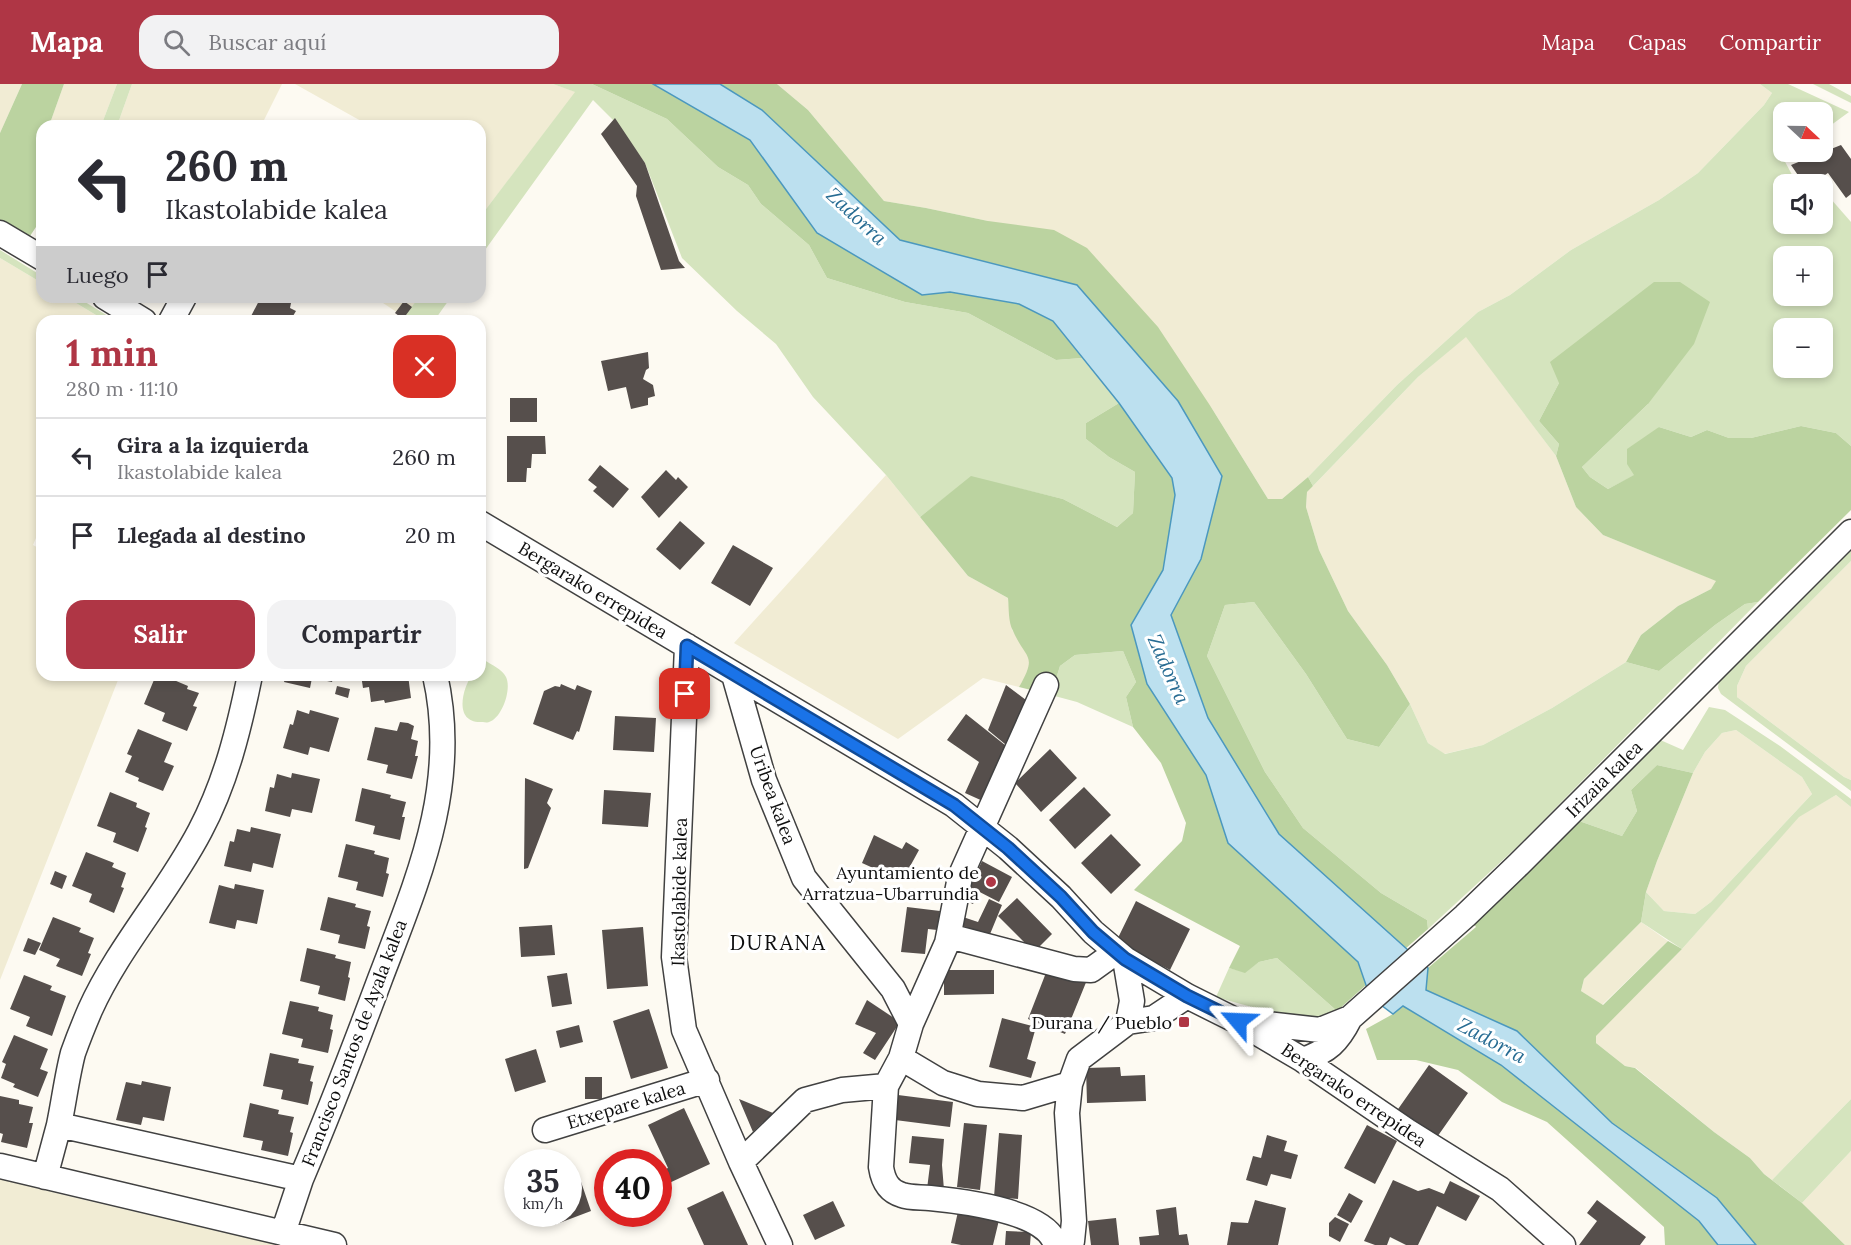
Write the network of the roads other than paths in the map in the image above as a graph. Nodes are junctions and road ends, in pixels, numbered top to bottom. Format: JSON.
{"nodes":[{"id":1,"x":0,"y":233,"type":"edge"},
{"id":2,"x":36,"y":254,"type":"edge"},
{"id":3,"x":115,"y":303,"type":"edge"},
{"id":4,"x":134,"y":315,"type":"edge"},
{"id":5,"x":486,"y":527,"type":"edge"},
{"id":6,"x":1851,"y":532,"type":"edge"},
{"id":7,"x":687,"y":646,"type":"junction"},
{"id":8,"x":734,"y":675,"type":"junction"},
{"id":9,"x":249,"y":681,"type":"edge"},
{"id":10,"x":436,"y":681,"type":"edge"},
{"id":11,"x":1046,"y":685,"type":"dead end"},
{"id":12,"x":982,"y":826,"type":"junction"},
{"id":13,"x":949,"y":936,"type":"junction"},
{"id":14,"x":1120,"y":956,"type":"junction"},
{"id":15,"x":1187,"y":996,"type":"junction"},
{"id":16,"x":1238,"y":1021,"type":"junction"},
{"id":17,"x":1128,"y":1022,"type":"junction"},
{"id":18,"x":911,"y":1024,"type":"junction"},
{"id":19,"x":1326,"y":1037,"type":"junction"},
{"id":20,"x":901,"y":1058,"type":"junction"},
{"id":21,"x":1303,"y":1060,"type":"junction"},
{"id":22,"x":707,"y":1080,"type":"junction"},
{"id":23,"x":1070,"y":1084,"type":"junction"},
{"id":24,"x":886,"y":1086,"type":"junction"},
{"id":25,"x":1347,"y":1089,"type":"junction"},
{"id":26,"x":59,"y":1125,"type":"junction"},
{"id":27,"x":545,"y":1130,"type":"dead end"},
{"id":28,"x":741,"y":1162,"type":"junction"},
{"id":29,"x":0,"y":1166,"type":"edge"},
{"id":30,"x":45,"y":1177,"type":"junction"},
{"id":31,"x":301,"y":1179,"type":"junction"},
{"id":32,"x":283,"y":1233,"type":"junction"},
{"id":33,"x":1554,"y":1242,"type":"edge"},
{"id":34,"x":1062,"y":1243,"type":"edge"},
{"id":35,"x":334,"y":1245,"type":"edge"},
{"id":36,"x":780,"y":1245,"type":"edge"}],
"edges":[{"from":1,"to":2,"type":"street"},
{"from":3,"to":4,"type":"street"},
{"from":5,"to":7,"type":"street","name":"Bergarako errepidea"},
{"from":6,"to":19,"type":"street","name":"Irizaia kalea"},
{"from":7,"to":8,"type":"street","name":"Bergarako errepidea"},
{"from":7,"to":22,"type":"street","name":"Ikastolabide kalea"},
{"from":8,"to":12,"type":"street","name":"Bergarako errepidea"},
{"from":8,"to":18,"type":"street","name":"Uribea kalea"},
{"from":9,"to":26,"type":"street"},
{"from":10,"to":31,"type":"street","name":"Francisco Santos de Ayala kalea"},
{"from":11,"to":12,"type":"street"},
{"from":12,"to":13,"type":"street"},
{"from":12,"to":14,"type":"street","name":"Bergarako errepidea"},
{"from":13,"to":14,"type":"street"},
{"from":13,"to":18,"type":"street"},
{"from":14,"to":15,"type":"street","name":"Bergarako errepidea"},
{"from":14,"to":17,"type":"street"},
{"from":15,"to":16,"type":"street","name":"Bergarako errepidea"},
{"from":15,"to":17,"type":"street"},
{"from":16,"to":19,"type":"street"},
{"from":16,"to":21,"type":"street","name":"Bergarako errepidea"},
{"from":17,"to":23,"type":"street"},
{"from":18,"to":20,"type":"street"},
{"from":19,"to":21,"type":"street","name":"Irizaia kalea"},
{"from":19,"to":25,"type":"street"},
{"from":20,"to":23,"type":"street"},
{"from":20,"to":24,"type":"street"},
{"from":21,"to":25,"type":"street","name":"Bergarako errepidea"},
{"from":22,"to":27,"type":"street","name":"Etxepare kalea"},
{"from":22,"to":28,"type":"street","name":"Ikastolabide kalea"},
{"from":23,"to":34,"type":"street"},
{"from":24,"to":28,"type":"street"},
{"from":24,"to":34,"type":"street"},
{"from":25,"to":33,"type":"street","name":"Bergarako errepidea"},
{"from":26,"to":30,"type":"street"},
{"from":26,"to":31,"type":"street","name":"Francisco Santos de Ayala kalea"},
{"from":28,"to":36,"type":"street","name":"Ikastolabide kalea"},
{"from":29,"to":30,"type":"street"},
{"from":30,"to":32,"type":"street"},
{"from":31,"to":32,"type":"street"},
{"from":32,"to":35,"type":"street"}]}
